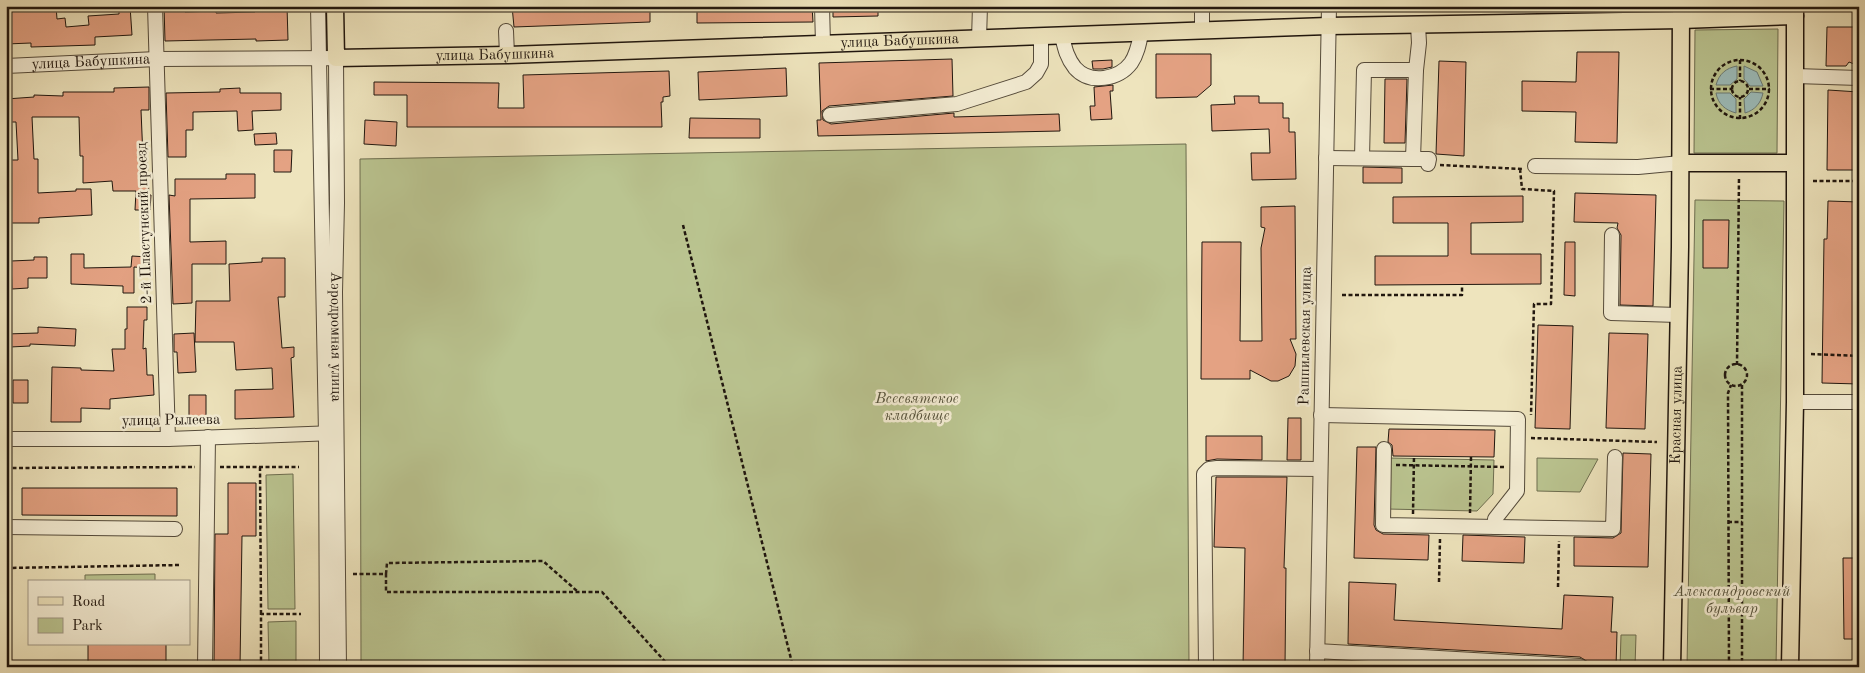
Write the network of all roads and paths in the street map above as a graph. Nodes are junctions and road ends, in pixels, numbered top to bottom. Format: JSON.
{"nodes":[{"id":1,"x":155,"y":6,"type":"edge"},
{"id":2,"x":318,"y":6,"type":"edge"},
{"id":3,"x":335,"y":6,"type":"edge"},
{"id":4,"x":822,"y":6,"type":"edge"},
{"id":5,"x":980,"y":6,"type":"edge"},
{"id":6,"x":1202,"y":6,"type":"edge"},
{"id":7,"x":1329,"y":6,"type":"edge"},
{"id":8,"x":1795,"y":11,"type":"edge"},
{"id":9,"x":1681,"y":13,"type":"edge"},
{"id":10,"x":1418,"y":25,"type":"junction"},
{"id":11,"x":1328,"y":26,"type":"junction"},
{"id":12,"x":506,"y":31,"type":"dead end"},
{"id":13,"x":1202,"y":31,"type":"junction"},
{"id":14,"x":1141,"y":34,"type":"junction"},
{"id":15,"x":1062,"y":36,"type":"junction"},
{"id":16,"x":1041,"y":37,"type":"junction"},
{"id":17,"x":980,"y":39,"type":"junction"},
{"id":18,"x":823,"y":44,"type":"junction"},
{"id":19,"x":507,"y":55,"type":"junction"},
{"id":20,"x":319,"y":58,"type":"junction"},
{"id":21,"x":336,"y":58,"type":"junction"},
{"id":22,"x":157,"y":60,"type":"junction"},
{"id":23,"x":1740,"y":60,"type":"junction"},
{"id":24,"x":6,"y":66,"type":"edge"},
{"id":25,"x":1416,"y":70,"type":"junction"},
{"id":26,"x":1795,"y":76,"type":"junction"},
{"id":27,"x":1859,"y":78,"type":"edge"},
{"id":28,"x":1740,"y":81,"type":"junction"},
{"id":29,"x":1710,"y":89,"type":"junction"},
{"id":30,"x":1732,"y":89,"type":"junction"},
{"id":31,"x":1748,"y":89,"type":"junction"},
{"id":32,"x":1770,"y":89,"type":"junction"},
{"id":33,"x":1740,"y":97,"type":"junction"},
{"id":34,"x":830,"y":115,"type":"dead end"},
{"id":35,"x":1740,"y":119,"type":"junction"},
{"id":36,"x":1326,"y":158,"type":"junction"},
{"id":37,"x":1362,"y":158,"type":"junction"},
{"id":38,"x":1413,"y":159,"type":"junction"},
{"id":39,"x":1681,"y":162,"type":"junction"},
{"id":40,"x":1739,"y":163,"type":"junction"},
{"id":41,"x":1794,"y":163,"type":"junction"},
{"id":42,"x":1428,"y":164,"type":"joint"},
{"id":43,"x":1535,"y":166,"type":"joint"},
{"id":44,"x":1520,"y":169,"type":"junction"},
{"id":45,"x":1813,"y":180,"type":"dead end"},
{"id":46,"x":1859,"y":181,"type":"edge"},
{"id":47,"x":683,"y":225,"type":"dead end"},
{"id":48,"x":1612,"y":235,"type":"dead end"},
{"id":49,"x":1462,"y":284,"type":"dead end"},
{"id":50,"x":1342,"y":295,"type":"dead end"},
{"id":51,"x":1678,"y":319,"type":"junction"},
{"id":52,"x":1608,"y":321,"type":"dead end"},
{"id":53,"x":1811,"y":354,"type":"dead end"},
{"id":54,"x":1859,"y":356,"type":"edge"},
{"id":55,"x":1737,"y":365,"type":"junction"},
{"id":56,"x":1742,"y":384,"type":"junction"},
{"id":57,"x":1731,"y":385,"type":"junction"},
{"id":58,"x":1795,"y":402,"type":"junction"},
{"id":59,"x":1859,"y":402,"type":"edge"},
{"id":60,"x":1321,"y":415,"type":"junction"},
{"id":61,"x":1531,"y":419,"type":"dead end"},
{"id":62,"x":331,"y":434,"type":"junction"},
{"id":63,"x":208,"y":437,"type":"junction"},
{"id":64,"x":1530,"y":438,"type":"dead end"},
{"id":65,"x":6,"y":439,"type":"edge"},
{"id":66,"x":168,"y":439,"type":"junction"},
{"id":67,"x":1657,"y":442,"type":"dead end"},
{"id":68,"x":1384,"y":449,"type":"dead end"},
{"id":69,"x":1414,"y":456,"type":"dead end"},
{"id":70,"x":1471,"y":457,"type":"dead end"},
{"id":71,"x":1615,"y":457,"type":"dead end"},
{"id":72,"x":1384,"y":465,"type":"junction"},
{"id":73,"x":1414,"y":465,"type":"junction"},
{"id":74,"x":1471,"y":466,"type":"junction"},
{"id":75,"x":207,"y":467,"type":"junction"},
{"id":76,"x":260,"y":467,"type":"junction"},
{"id":77,"x":299,"y":467,"type":"dead end"},
{"id":78,"x":1518,"y":467,"type":"junction"},
{"id":79,"x":6,"y":468,"type":"edge"},
{"id":80,"x":1320,"y":469,"type":"junction"},
{"id":81,"x":1728,"y":522,"type":"junction"},
{"id":82,"x":1742,"y":522,"type":"junction"},
{"id":83,"x":1413,"y":525,"type":"junction"},
{"id":84,"x":1440,"y":526,"type":"junction"},
{"id":85,"x":1470,"y":526,"type":"junction"},
{"id":86,"x":6,"y":527,"type":"edge"},
{"id":87,"x":1495,"y":527,"type":"junction"},
{"id":88,"x":1559,"y":528,"type":"junction"},
{"id":89,"x":175,"y":529,"type":"dead end"},
{"id":90,"x":181,"y":565,"type":"dead end"},
{"id":91,"x":6,"y":568,"type":"edge"},
{"id":92,"x":353,"y":574,"type":"dead end"},
{"id":93,"x":386,"y":574,"type":"junction"},
{"id":94,"x":1439,"y":582,"type":"dead end"},
{"id":95,"x":1558,"y":587,"type":"dead end"},
{"id":96,"x":579,"y":592,"type":"junction"},
{"id":97,"x":262,"y":614,"type":"junction"},
{"id":98,"x":301,"y":614,"type":"dead end"},
{"id":99,"x":1317,"y":651,"type":"junction"},
{"id":100,"x":1580,"y":666,"type":"edge"},
{"id":101,"x":205,"y":667,"type":"edge"},
{"id":102,"x":261,"y":667,"type":"edge"},
{"id":103,"x":327,"y":667,"type":"edge"},
{"id":104,"x":339,"y":667,"type":"edge"},
{"id":105,"x":670,"y":667,"type":"edge"},
{"id":106,"x":793,"y":667,"type":"edge"},
{"id":107,"x":1206,"y":667,"type":"edge"},
{"id":108,"x":1317,"y":667,"type":"edge"},
{"id":109,"x":1672,"y":667,"type":"edge"},
{"id":110,"x":1729,"y":667,"type":"edge"},
{"id":111,"x":1742,"y":667,"type":"edge"},
{"id":112,"x":1790,"y":667,"type":"edge"}],
"edges":[{"from":1,"to":22,"type":"street","name":"2-й Пластунский проезд"},
{"from":2,"to":20,"type":"street","name":"Аэродромная улица"},
{"from":3,"to":21,"type":"main road","name":"Аэродромная улица"},
{"from":4,"to":18,"type":"street"},
{"from":5,"to":17,"type":"street"},
{"from":6,"to":13,"type":"street"},
{"from":7,"to":11,"type":"street","name":"Рашпилевская улица"},
{"from":8,"to":9,"type":"main road","name":"улица Бабушкина"},
{"from":8,"to":26,"type":"main road"},
{"from":9,"to":10,"type":"main road","name":"улица Бабушкина"},
{"from":9,"to":39,"type":"main road","name":"Красная улица"},
{"from":10,"to":11,"type":"main road","name":"улица Бабушкина"},
{"from":10,"to":25,"type":"street"},
{"from":11,"to":13,"type":"main road","name":"улица Бабушкина"},
{"from":11,"to":36,"type":"street","name":"Рашпилевская улица"},
{"from":12,"to":19,"type":"street"},
{"from":13,"to":14,"type":"main road","name":"улица Бабушкина"},
{"from":14,"to":15,"type":"main road","name":"улица Бабушкина"},
{"from":14,"to":15,"type":"street"},
{"from":15,"to":16,"type":"main road","name":"улица Бабушкина"},
{"from":16,"to":17,"type":"main road","name":"улица Бабушкина"},
{"from":16,"to":34,"type":"street"},
{"from":17,"to":18,"type":"main road","name":"улица Бабушкина"},
{"from":18,"to":19,"type":"main road","name":"улица Бабушкина"},
{"from":19,"to":21,"type":"main road","name":"улица Бабушкина"},
{"from":20,"to":21,"type":"street","name":"улица Бабушкина"},
{"from":20,"to":22,"type":"street","name":"улица Бабушкина"},
{"from":20,"to":62,"type":"street","name":"Аэродромная улица"},
{"from":21,"to":62,"type":"street","name":"Аэродромная улица"},
{"from":22,"to":24,"type":"street","name":"улица Бабушкина"},
{"from":22,"to":66,"type":"street","name":"2-й Пластунский проезд"},
{"from":23,"to":28,"type":"path"},
{"from":23,"to":29,"type":"path"},
{"from":23,"to":32,"type":"path"},
{"from":25,"to":37,"type":"street"},
{"from":25,"to":38,"type":"street"},
{"from":26,"to":27,"type":"street"},
{"from":26,"to":41,"type":"main road"},
{"from":28,"to":30,"type":"path"},
{"from":28,"to":31,"type":"path"},
{"from":29,"to":30,"type":"path"},
{"from":29,"to":35,"type":"path"},
{"from":30,"to":33,"type":"path"},
{"from":31,"to":32,"type":"path"},
{"from":31,"to":33,"type":"path"},
{"from":32,"to":35,"type":"path"},
{"from":33,"to":35,"type":"path"},
{"from":36,"to":37,"type":"street"},
{"from":36,"to":60,"type":"street","name":"Рашпилевская улица"},
{"from":37,"to":38,"type":"street"},
{"from":38,"to":42,"type":"street"},
{"from":39,"to":40,"type":"main road"},
{"from":39,"to":43,"type":"street"},
{"from":39,"to":51,"type":"main road","name":"Красная улица"},
{"from":40,"to":41,"type":"main road"},
{"from":40,"to":55,"type":"path"},
{"from":41,"to":58,"type":"main road"},
{"from":42,"to":44,"type":"path"},
{"from":43,"to":44,"type":"path"},
{"from":44,"to":61,"type":"path"},
{"from":45,"to":46,"type":"path"},
{"from":47,"to":106,"type":"path"},
{"from":48,"to":51,"type":"street"},
{"from":49,"to":50,"type":"path"},
{"from":51,"to":52,"type":"street"},
{"from":51,"to":109,"type":"main road","name":"Красная улица"},
{"from":53,"to":54,"type":"path"},
{"from":55,"to":56,"type":"path"},
{"from":55,"to":57,"type":"path"},
{"from":56,"to":57,"type":"path"},
{"from":56,"to":82,"type":"path"},
{"from":57,"to":81,"type":"path"},
{"from":58,"to":59,"type":"street"},
{"from":58,"to":112,"type":"main road"},
{"from":60,"to":78,"type":"street"},
{"from":60,"to":80,"type":"street","name":"Рашпилевская улица"},
{"from":62,"to":63,"type":"street","name":"улица Рылеева"},
{"from":62,"to":103,"type":"street","name":"Аэродромная улица"},
{"from":62,"to":104,"type":"street","name":"Аэродромная улица"},
{"from":63,"to":66,"type":"street","name":"улица Рылеева"},
{"from":63,"to":75,"type":"street"},
{"from":64,"to":67,"type":"path"},
{"from":65,"to":66,"type":"street","name":"улица Рылеева"},
{"from":68,"to":72,"type":"street"},
{"from":69,"to":73,"type":"path"},
{"from":70,"to":74,"type":"path"},
{"from":71,"to":88,"type":"street"},
{"from":72,"to":73,"type":"path"},
{"from":72,"to":83,"type":"street"},
{"from":73,"to":74,"type":"path"},
{"from":73,"to":83,"type":"path"},
{"from":74,"to":78,"type":"path"},
{"from":74,"to":85,"type":"path"},
{"from":75,"to":76,"type":"path"},
{"from":75,"to":79,"type":"path"},
{"from":75,"to":101,"type":"street"},
{"from":76,"to":77,"type":"path"},
{"from":76,"to":97,"type":"path"},
{"from":78,"to":87,"type":"street"},
{"from":80,"to":99,"type":"street","name":"Рашпилевская улица"},
{"from":80,"to":107,"type":"street"},
{"from":81,"to":82,"type":"path"},
{"from":81,"to":110,"type":"path"},
{"from":82,"to":111,"type":"path"},
{"from":83,"to":84,"type":"street"},
{"from":84,"to":85,"type":"street"},
{"from":84,"to":94,"type":"path"},
{"from":85,"to":87,"type":"street"},
{"from":86,"to":89,"type":"street"},
{"from":87,"to":88,"type":"street"},
{"from":88,"to":95,"type":"path"},
{"from":90,"to":91,"type":"path"},
{"from":92,"to":93,"type":"path"},
{"from":93,"to":96,"type":"path"},
{"from":93,"to":96,"type":"path"},
{"from":96,"to":105,"type":"path"},
{"from":97,"to":98,"type":"path"},
{"from":97,"to":102,"type":"path"},
{"from":99,"to":100,"type":"street"},
{"from":99,"to":108,"type":"street","name":"Рашпилевская улица"}]}
